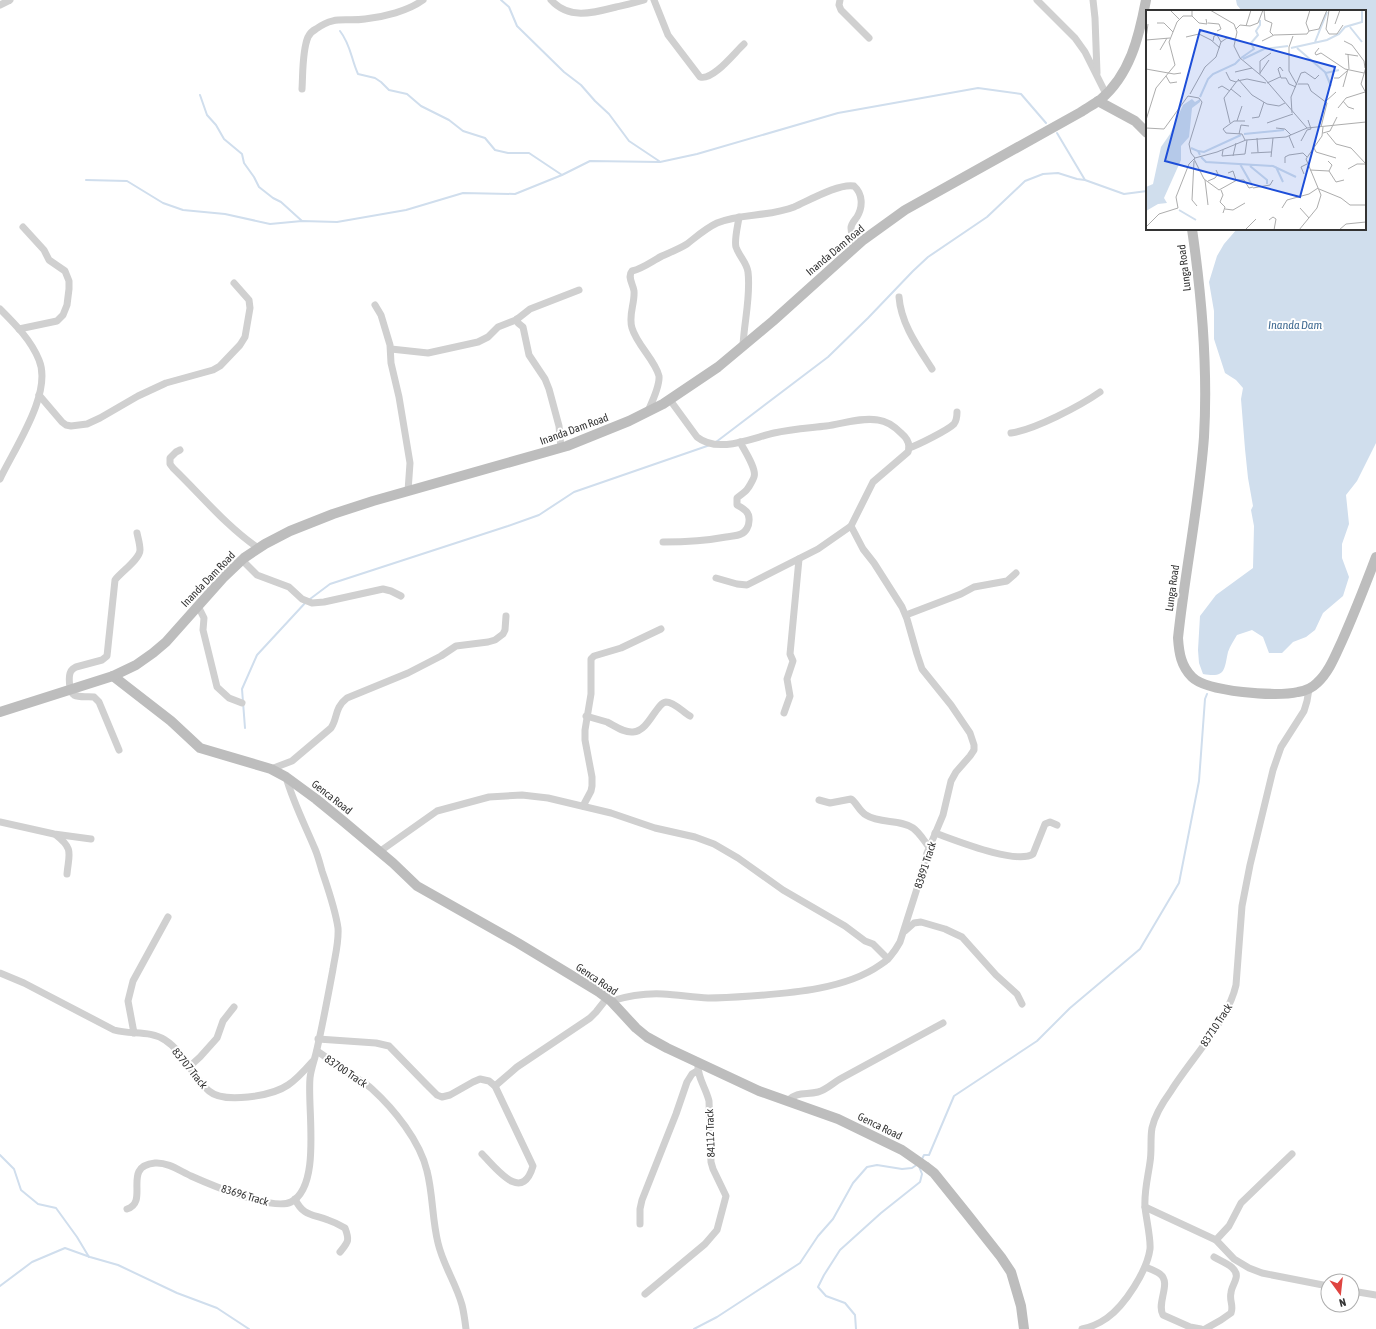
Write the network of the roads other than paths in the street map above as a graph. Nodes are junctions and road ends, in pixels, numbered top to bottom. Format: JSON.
{"nodes":[{"id":1,"x":10,"y":0,"type":"edge"},
{"id":2,"x":423,"y":0,"type":"edge"},
{"id":3,"x":551,"y":0,"type":"edge"},
{"id":4,"x":644,"y":0,"type":"edge"},
{"id":5,"x":654,"y":0,"type":"edge"},
{"id":6,"x":840,"y":0,"type":"edge"},
{"id":7,"x":1037,"y":0,"type":"edge"},
{"id":8,"x":1093,"y":0,"type":"edge"},
{"id":9,"x":1146,"y":0,"type":"edge"},
{"id":10,"x":0,"y":5,"type":"edge"},
{"id":11,"x":869,"y":38,"type":"dead end"},
{"id":12,"x":744,"y":44,"type":"dead end"},
{"id":13,"x":1097,"y":75,"type":"junction"},
{"id":14,"x":302,"y":89,"type":"dead end"},
{"id":15,"x":1102,"y":97,"type":"junction"},
{"id":16,"x":1146,"y":132,"type":"edge"},
{"id":17,"x":739,"y":217,"type":"junction"},
{"id":18,"x":23,"y":227,"type":"dead end"},
{"id":19,"x":1192,"y":230,"type":"edge"},
{"id":20,"x":857,"y":246,"type":"junction"},
{"id":21,"x":234,"y":283,"type":"dead end"},
{"id":22,"x":579,"y":290,"type":"dead end"},
{"id":23,"x":899,"y":297,"type":"dead end"},
{"id":24,"x":375,"y":305,"type":"dead end"},
{"id":25,"x":0,"y":309,"type":"edge"},
{"id":26,"x":517,"y":319,"type":"junction"},
{"id":27,"x":19,"y":329,"type":"junction"},
{"id":28,"x":743,"y":346,"type":"junction"},
{"id":29,"x":391,"y":349,"type":"junction"},
{"id":30,"x":932,"y":369,"type":"dead end"},
{"id":31,"x":1100,"y":392,"type":"dead end"},
{"id":32,"x":40,"y":395,"type":"junction"},
{"id":33,"x":670,"y":400,"type":"junction"},
{"id":34,"x":648,"y":412,"type":"junction"},
{"id":35,"x":957,"y":412,"type":"dead end"},
{"id":36,"x":1011,"y":433,"type":"dead end"},
{"id":37,"x":740,"y":442,"type":"junction"},
{"id":38,"x":561,"y":448,"type":"junction"},
{"id":39,"x":909,"y":448,"type":"junction"},
{"id":40,"x":180,"y":450,"type":"dead end"},
{"id":41,"x":0,"y":479,"type":"edge"},
{"id":42,"x":408,"y":491,"type":"junction"},
{"id":43,"x":851,"y":526,"type":"junction"},
{"id":44,"x":137,"y":533,"type":"dead end"},
{"id":45,"x":663,"y":542,"type":"dead end"},
{"id":46,"x":258,"y":548,"type":"junction"},
{"id":47,"x":1376,"y":557,"type":"edge"},
{"id":48,"x":799,"y":559,"type":"junction"},
{"id":49,"x":242,"y":560,"type":"junction"},
{"id":50,"x":1016,"y":574,"type":"dead end"},
{"id":51,"x":716,"y":578,"type":"dead end"},
{"id":52,"x":401,"y":596,"type":"dead end"},
{"id":53,"x":198,"y":606,"type":"junction"},
{"id":54,"x":506,"y":616,"type":"dead end"},
{"id":55,"x":906,"y":616,"type":"junction"},
{"id":56,"x":661,"y":630,"type":"dead end"},
{"id":57,"x":112,"y":676,"type":"junction"},
{"id":58,"x":1309,"y":689,"type":"junction"},
{"id":59,"x":70,"y":690,"type":"junction"},
{"id":60,"x":242,"y":703,"type":"dead end"},
{"id":61,"x":0,"y":712,"type":"edge"},
{"id":62,"x":784,"y":713,"type":"dead end"},
{"id":63,"x":586,"y":716,"type":"junction"},
{"id":64,"x":690,"y":716,"type":"dead end"},
{"id":65,"x":119,"y":750,"type":"dead end"},
{"id":66,"x":272,"y":769,"type":"junction"},
{"id":67,"x":286,"y":777,"type":"junction"},
{"id":68,"x":818,"y":800,"type":"dead end"},
{"id":69,"x":583,"y":806,"type":"junction"},
{"id":70,"x":0,"y":822,"type":"edge"},
{"id":71,"x":1057,"y":825,"type":"dead end"},
{"id":72,"x":935,"y":833,"type":"junction"},
{"id":73,"x":54,"y":834,"type":"junction"},
{"id":74,"x":91,"y":839,"type":"dead end"},
{"id":75,"x":929,"y":847,"type":"junction"},
{"id":76,"x":379,"y":852,"type":"junction"},
{"id":77,"x":67,"y":874,"type":"dead end"},
{"id":78,"x":168,"y":917,"type":"dead end"},
{"id":79,"x":903,"y":934,"type":"junction"},
{"id":80,"x":888,"y":959,"type":"junction"},
{"id":81,"x":0,"y":974,"type":"edge"},
{"id":82,"x":609,"y":999,"type":"junction"},
{"id":83,"x":1022,"y":1004,"type":"dead end"},
{"id":84,"x":234,"y":1007,"type":"dead end"},
{"id":85,"x":943,"y":1023,"type":"dead end"},
{"id":86,"x":134,"y":1033,"type":"junction"},
{"id":87,"x":318,"y":1039,"type":"junction"},
{"id":88,"x":317,"y":1051,"type":"junction"},
{"id":89,"x":312,"y":1062,"type":"junction"},
{"id":90,"x":189,"y":1067,"type":"junction"},
{"id":91,"x":698,"y":1067,"type":"junction"},
{"id":92,"x":494,"y":1086,"type":"junction"},
{"id":93,"x":787,"y":1101,"type":"junction"},
{"id":94,"x":482,"y":1154,"type":"dead end"},
{"id":95,"x":1292,"y":1154,"type":"dead end"},
{"id":96,"x":295,"y":1199,"type":"junction"},
{"id":97,"x":1145,"y":1207,"type":"junction"},
{"id":98,"x":127,"y":1209,"type":"dead end"},
{"id":99,"x":640,"y":1224,"type":"dead end"},
{"id":100,"x":1216,"y":1240,"type":"junction"},
{"id":101,"x":340,"y":1252,"type":"dead end"},
{"id":102,"x":1214,"y":1257,"type":"dead end"},
{"id":103,"x":1145,"y":1267,"type":"junction"},
{"id":104,"x":1320,"y":1284,"type":"edge"},
{"id":105,"x":1360,"y":1292,"type":"edge"},
{"id":106,"x":645,"y":1294,"type":"dead end"},
{"id":107,"x":1376,"y":1295,"type":"edge"},
{"id":108,"x":466,"y":1329,"type":"edge"},
{"id":109,"x":1024,"y":1329,"type":"edge"},
{"id":110,"x":1082,"y":1329,"type":"edge"},
{"id":111,"x":1201,"y":1329,"type":"edge"},
{"id":112,"x":1205,"y":1329,"type":"edge"}],
"edges":[{"from":1,"to":10,"type":"street"},
{"from":2,"to":14,"type":"street"},
{"from":3,"to":4,"type":"street"},
{"from":5,"to":12,"type":"street"},
{"from":6,"to":11,"type":"street"},
{"from":7,"to":13,"type":"street"},
{"from":8,"to":13,"type":"street"},
{"from":9,"to":15,"type":"street","name":"Inanda Dam Road"},
{"from":13,"to":15,"type":"street"},
{"from":15,"to":16,"type":"street"},
{"from":15,"to":20,"type":"street","name":"Inanda Dam Road"},
{"from":17,"to":20,"type":"street"},
{"from":17,"to":28,"type":"street"},
{"from":17,"to":34,"type":"street"},
{"from":18,"to":27,"type":"street"},
{"from":19,"to":58,"type":"street","name":"Lunga Road"},
{"from":20,"to":28,"type":"street","name":"Inanda Dam Road"},
{"from":21,"to":32,"type":"street"},
{"from":22,"to":26,"type":"street"},
{"from":23,"to":30,"type":"street"},
{"from":24,"to":29,"type":"street"},
{"from":25,"to":27,"type":"street"},
{"from":26,"to":29,"type":"street"},
{"from":26,"to":38,"type":"street"},
{"from":27,"to":32,"type":"street"},
{"from":28,"to":33,"type":"street","name":"Inanda Dam Road"},
{"from":29,"to":42,"type":"street"},
{"from":31,"to":36,"type":"street"},
{"from":32,"to":41,"type":"street"},
{"from":33,"to":34,"type":"street","name":"Inanda Dam Road"},
{"from":33,"to":37,"type":"street"},
{"from":34,"to":38,"type":"street","name":"Inanda Dam Road"},
{"from":35,"to":39,"type":"street"},
{"from":37,"to":39,"type":"street"},
{"from":37,"to":45,"type":"street"},
{"from":38,"to":42,"type":"street","name":"Inanda Dam Road"},
{"from":39,"to":43,"type":"street"},
{"from":40,"to":46,"type":"street"},
{"from":42,"to":46,"type":"street","name":"Inanda Dam Road"},
{"from":43,"to":48,"type":"street"},
{"from":43,"to":55,"type":"street","name":"83891 Track"},
{"from":44,"to":59,"type":"street"},
{"from":46,"to":49,"type":"street","name":"Inanda Dam Road"},
{"from":47,"to":58,"type":"street","name":"Lunga Road"},
{"from":48,"to":51,"type":"street"},
{"from":48,"to":62,"type":"street"},
{"from":49,"to":52,"type":"street"},
{"from":49,"to":53,"type":"street","name":"Inanda Dam Road"},
{"from":50,"to":55,"type":"street"},
{"from":53,"to":57,"type":"street","name":"Inanda Dam Road"},
{"from":53,"to":60,"type":"street"},
{"from":54,"to":66,"type":"street"},
{"from":55,"to":72,"type":"street","name":"83891 Track"},
{"from":56,"to":63,"type":"street"},
{"from":57,"to":59,"type":"street","name":"Inanda Dam Road"},
{"from":57,"to":66,"type":"street","name":"Genca Road"},
{"from":58,"to":97,"type":"street","name":"83710 Track"},
{"from":59,"to":61,"type":"street","name":"Inanda Dam Road"},
{"from":59,"to":65,"type":"street"},
{"from":63,"to":64,"type":"street"},
{"from":63,"to":69,"type":"street"},
{"from":66,"to":67,"type":"street","name":"Genca Road"},
{"from":67,"to":76,"type":"street","name":"Genca Road"},
{"from":67,"to":87,"type":"street","name":"83700 Track"},
{"from":68,"to":75,"type":"street"},
{"from":69,"to":76,"type":"street"},
{"from":69,"to":80,"type":"street"},
{"from":70,"to":73,"type":"street"},
{"from":71,"to":72,"type":"street"},
{"from":72,"to":75,"type":"street","name":"83891 Track"},
{"from":73,"to":74,"type":"street"},
{"from":73,"to":77,"type":"street"},
{"from":75,"to":79,"type":"street","name":"83891 Track"},
{"from":76,"to":82,"type":"street","name":"Genca Road"},
{"from":78,"to":86,"type":"street"},
{"from":79,"to":80,"type":"street","name":"83891 Track"},
{"from":79,"to":83,"type":"street"},
{"from":80,"to":82,"type":"street","name":"83891 Track"},
{"from":81,"to":86,"type":"street","name":"83707 Track"},
{"from":82,"to":91,"type":"street","name":"Genca Road"},
{"from":82,"to":92,"type":"street"},
{"from":84,"to":90,"type":"street"},
{"from":85,"to":93,"type":"street"},
{"from":86,"to":90,"type":"street","name":"83707 Track"},
{"from":87,"to":88,"type":"street","name":"83700 Track"},
{"from":87,"to":92,"type":"street"},
{"from":88,"to":89,"type":"street"},
{"from":88,"to":108,"type":"street","name":"83700 Track"},
{"from":89,"to":90,"type":"street","name":"83707 Track"},
{"from":89,"to":96,"type":"street"},
{"from":91,"to":93,"type":"street","name":"Genca Road"},
{"from":91,"to":99,"type":"street"},
{"from":91,"to":106,"type":"street","name":"84112 Track"},
{"from":92,"to":94,"type":"street"},
{"from":93,"to":109,"type":"street","name":"Genca Road"},
{"from":95,"to":100,"type":"street"},
{"from":96,"to":98,"type":"street","name":"83696 Track"},
{"from":96,"to":101,"type":"street"},
{"from":97,"to":100,"type":"street"},
{"from":97,"to":103,"type":"street","name":"83710 Track"},
{"from":100,"to":104,"type":"street"},
{"from":102,"to":112,"type":"street"},
{"from":103,"to":110,"type":"street","name":"83710 Track"},
{"from":103,"to":111,"type":"street"},
{"from":105,"to":107,"type":"street"}]}
